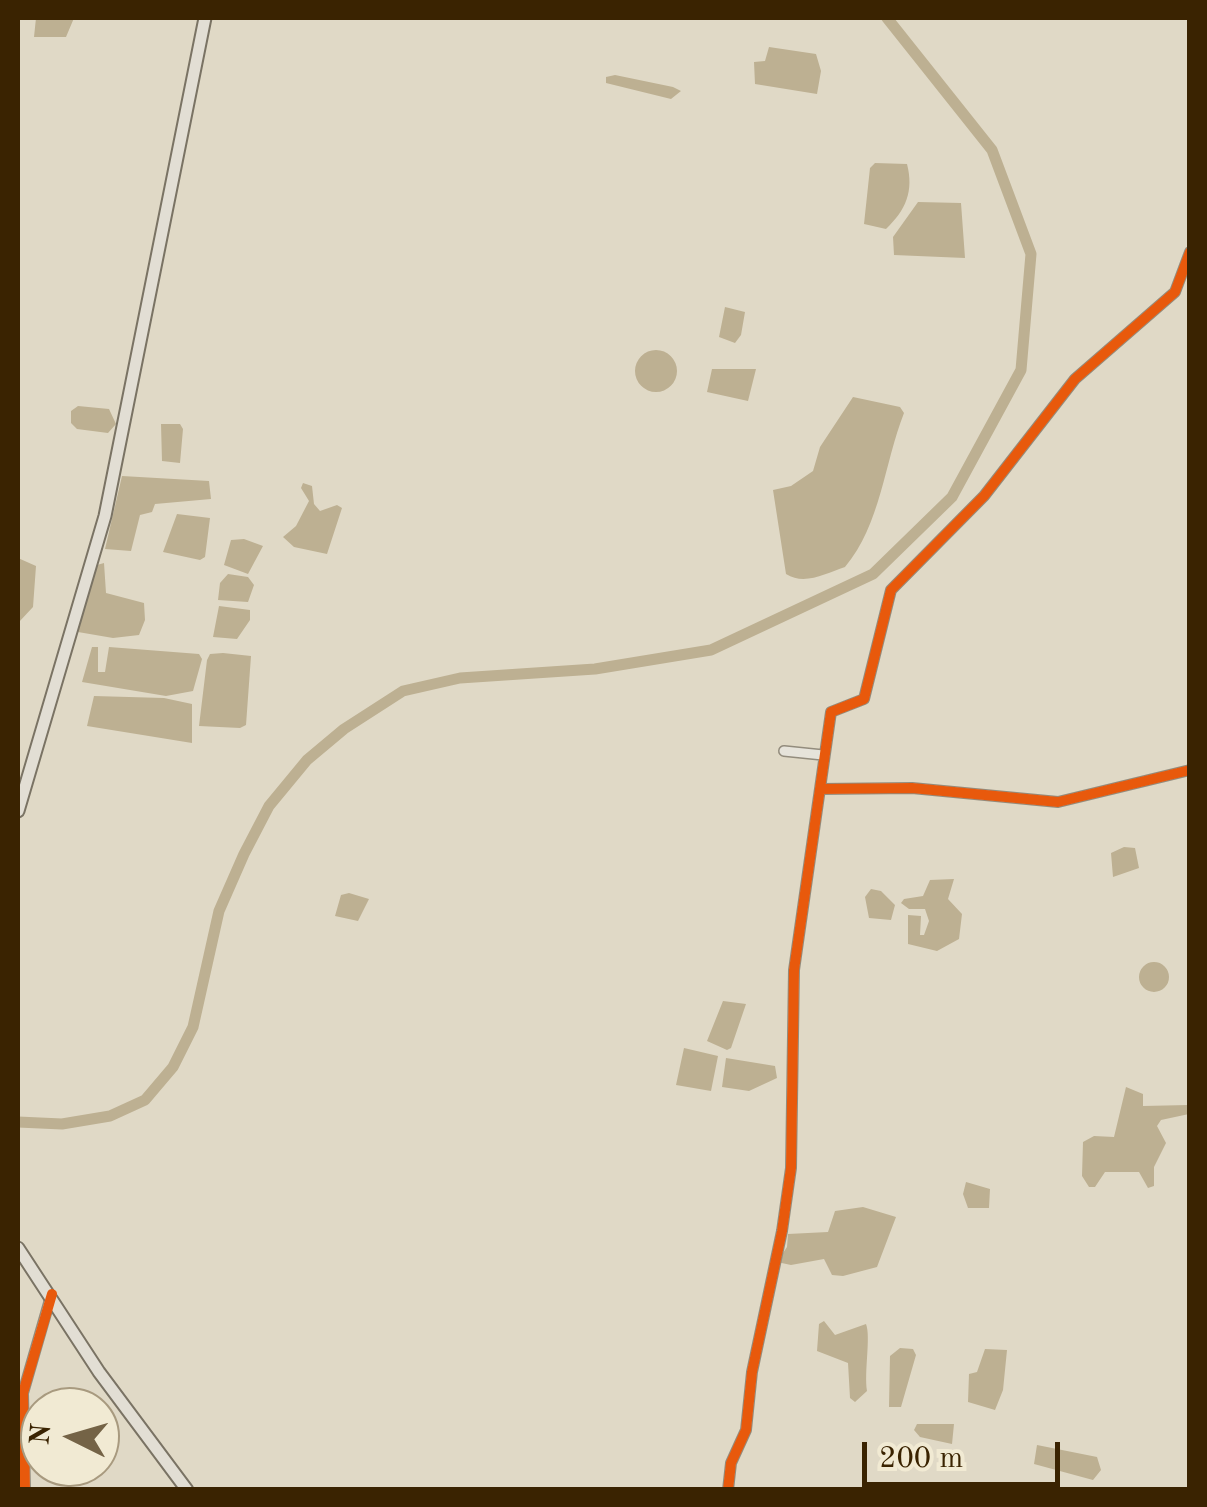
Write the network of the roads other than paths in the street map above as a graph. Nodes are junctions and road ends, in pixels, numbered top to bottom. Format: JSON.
{"nodes":[{"id":1,"x":205,"y":18,"type":"edge"},
{"id":2,"x":1190,"y":252,"type":"edge"},
{"id":3,"x":784,"y":751,"type":"dead end"},
{"id":4,"x":823,"y":755,"type":"junction"},
{"id":5,"x":1190,"y":770,"type":"edge"},
{"id":6,"x":820,"y":790,"type":"junction"},
{"id":7,"x":18,"y":811,"type":"edge"},
{"id":8,"x":18,"y":1248,"type":"edge"},
{"id":9,"x":52,"y":1294,"type":"junction"},
{"id":10,"x":25,"y":1490,"type":"edge"},
{"id":11,"x":187,"y":1490,"type":"edge"},
{"id":12,"x":728,"y":1490,"type":"edge"}],
"edges":[{"from":1,"to":7,"type":"main road"},
{"from":2,"to":4,"type":"street"},
{"from":3,"to":4,"type":"street"},
{"from":4,"to":6,"type":"street"},
{"from":5,"to":6,"type":"street"},
{"from":6,"to":12,"type":"street"},
{"from":8,"to":9,"type":"main road"},
{"from":9,"to":10,"type":"street"},
{"from":9,"to":11,"type":"main road"}]}
